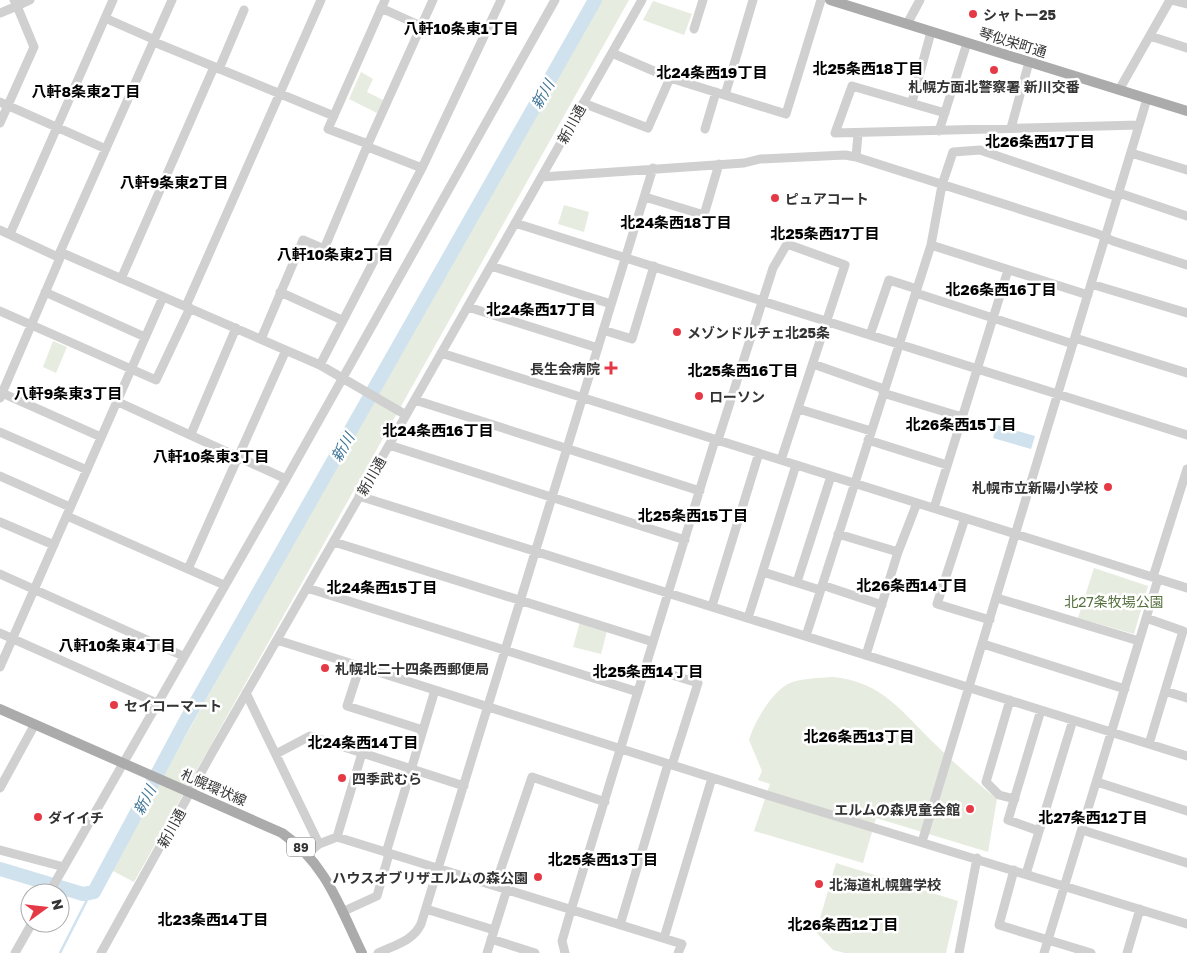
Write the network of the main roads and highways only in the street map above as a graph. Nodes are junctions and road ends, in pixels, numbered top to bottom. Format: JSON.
{"nodes":[{"id":1,"x":836,"y":1,"type":"edge"},
{"id":2,"x":1187,"y":111,"type":"edge"},
{"id":3,"x":0,"y":709,"type":"edge"},
{"id":4,"x":362,"y":953,"type":"edge"}],
"edges":[{"from":1,"to":2,"type":"main road","name":"琴似栄町通"},
{"from":3,"to":4,"type":"main road","name":"札幌環状線","number":"89"}]}
